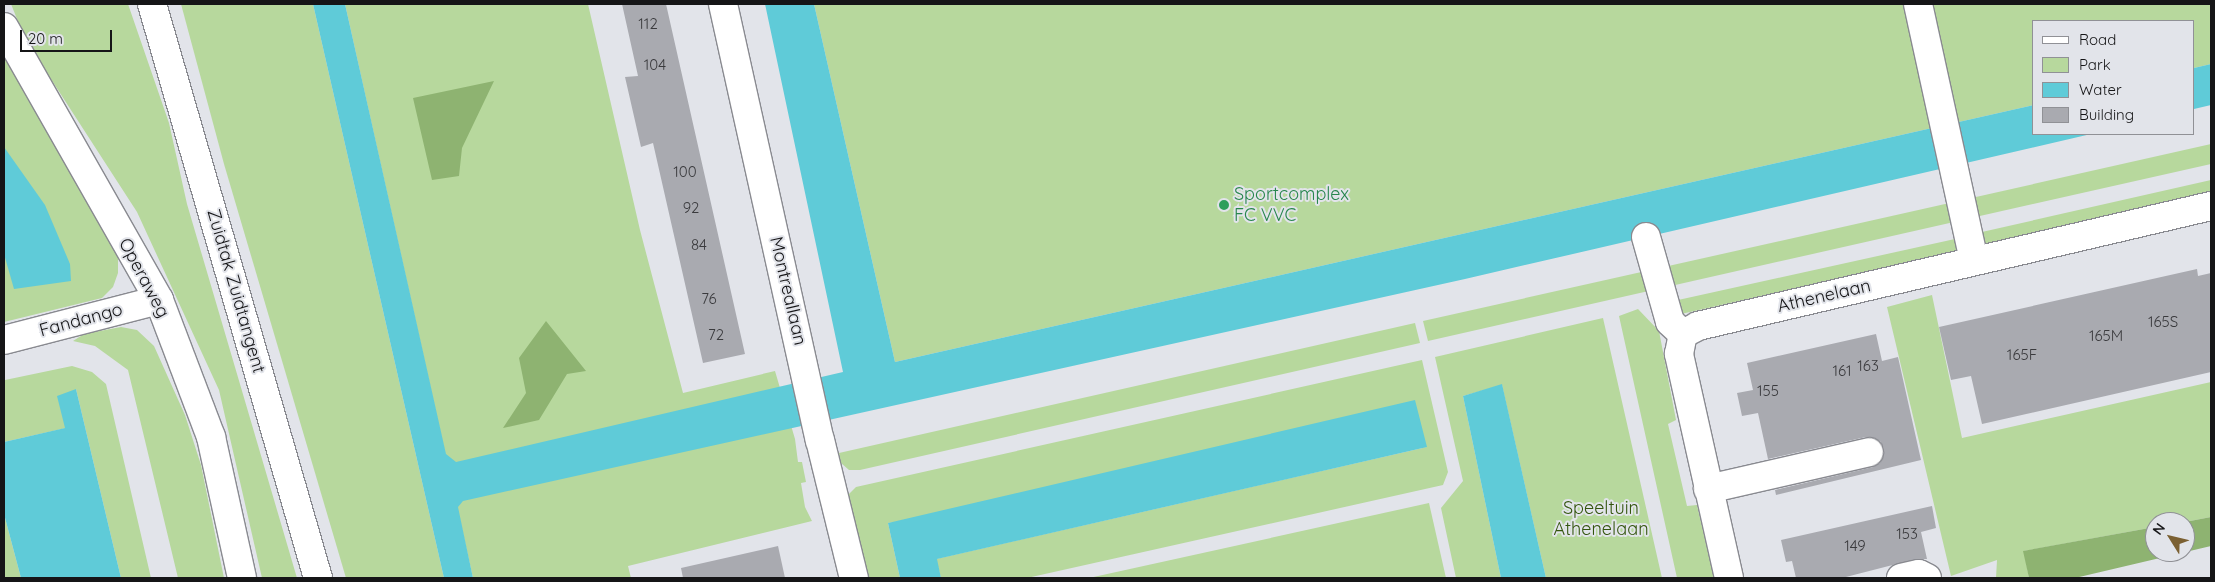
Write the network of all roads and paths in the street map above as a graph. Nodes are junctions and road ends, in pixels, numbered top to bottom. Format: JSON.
{"nodes":[{"id":1,"x":152,"y":4,"type":"edge"},
{"id":2,"x":723,"y":4,"type":"edge"},
{"id":3,"x":1918,"y":4,"type":"edge"},
{"id":4,"x":4,"y":27,"type":"edge"},
{"id":5,"x":2211,"y":206,"type":"edge"},
{"id":6,"x":1646,"y":237,"type":"dead end"},
{"id":7,"x":1974,"y":261,"type":"junction"},
{"id":8,"x":159,"y":300,"type":"junction"},
{"id":9,"x":1683,"y":334,"type":"junction"},
{"id":10,"x":4,"y":340,"type":"edge"},
{"id":11,"x":1869,"y":452,"type":"dead end"},
{"id":12,"x":1708,"y":489,"type":"junction"},
{"id":13,"x":242,"y":578,"type":"edge"},
{"id":14,"x":318,"y":578,"type":"edge"},
{"id":15,"x":854,"y":578,"type":"edge"},
{"id":16,"x":1729,"y":578,"type":"edge"},
{"id":17,"x":1901,"y":578,"type":"edge"},
{"id":18,"x":1927,"y":578,"type":"edge"}],
"edges":[{"from":1,"to":14,"type":"street","name":"Zuidtak Zuidtangent"},
{"from":2,"to":15,"type":"street","name":"Montreallaan"},
{"from":3,"to":7,"type":"street"},
{"from":4,"to":8,"type":"street","name":"Operaweg"},
{"from":5,"to":7,"type":"street","name":"Athenelaan"},
{"from":6,"to":9,"type":"street"},
{"from":7,"to":9,"type":"street","name":"Athenelaan"},
{"from":8,"to":10,"type":"street","name":"Fandango"},
{"from":8,"to":13,"type":"street","name":"Operaweg"},
{"from":9,"to":12,"type":"street"},
{"from":11,"to":12,"type":"street"},
{"from":12,"to":16,"type":"street"},
{"from":17,"to":18,"type":"street"}]}
